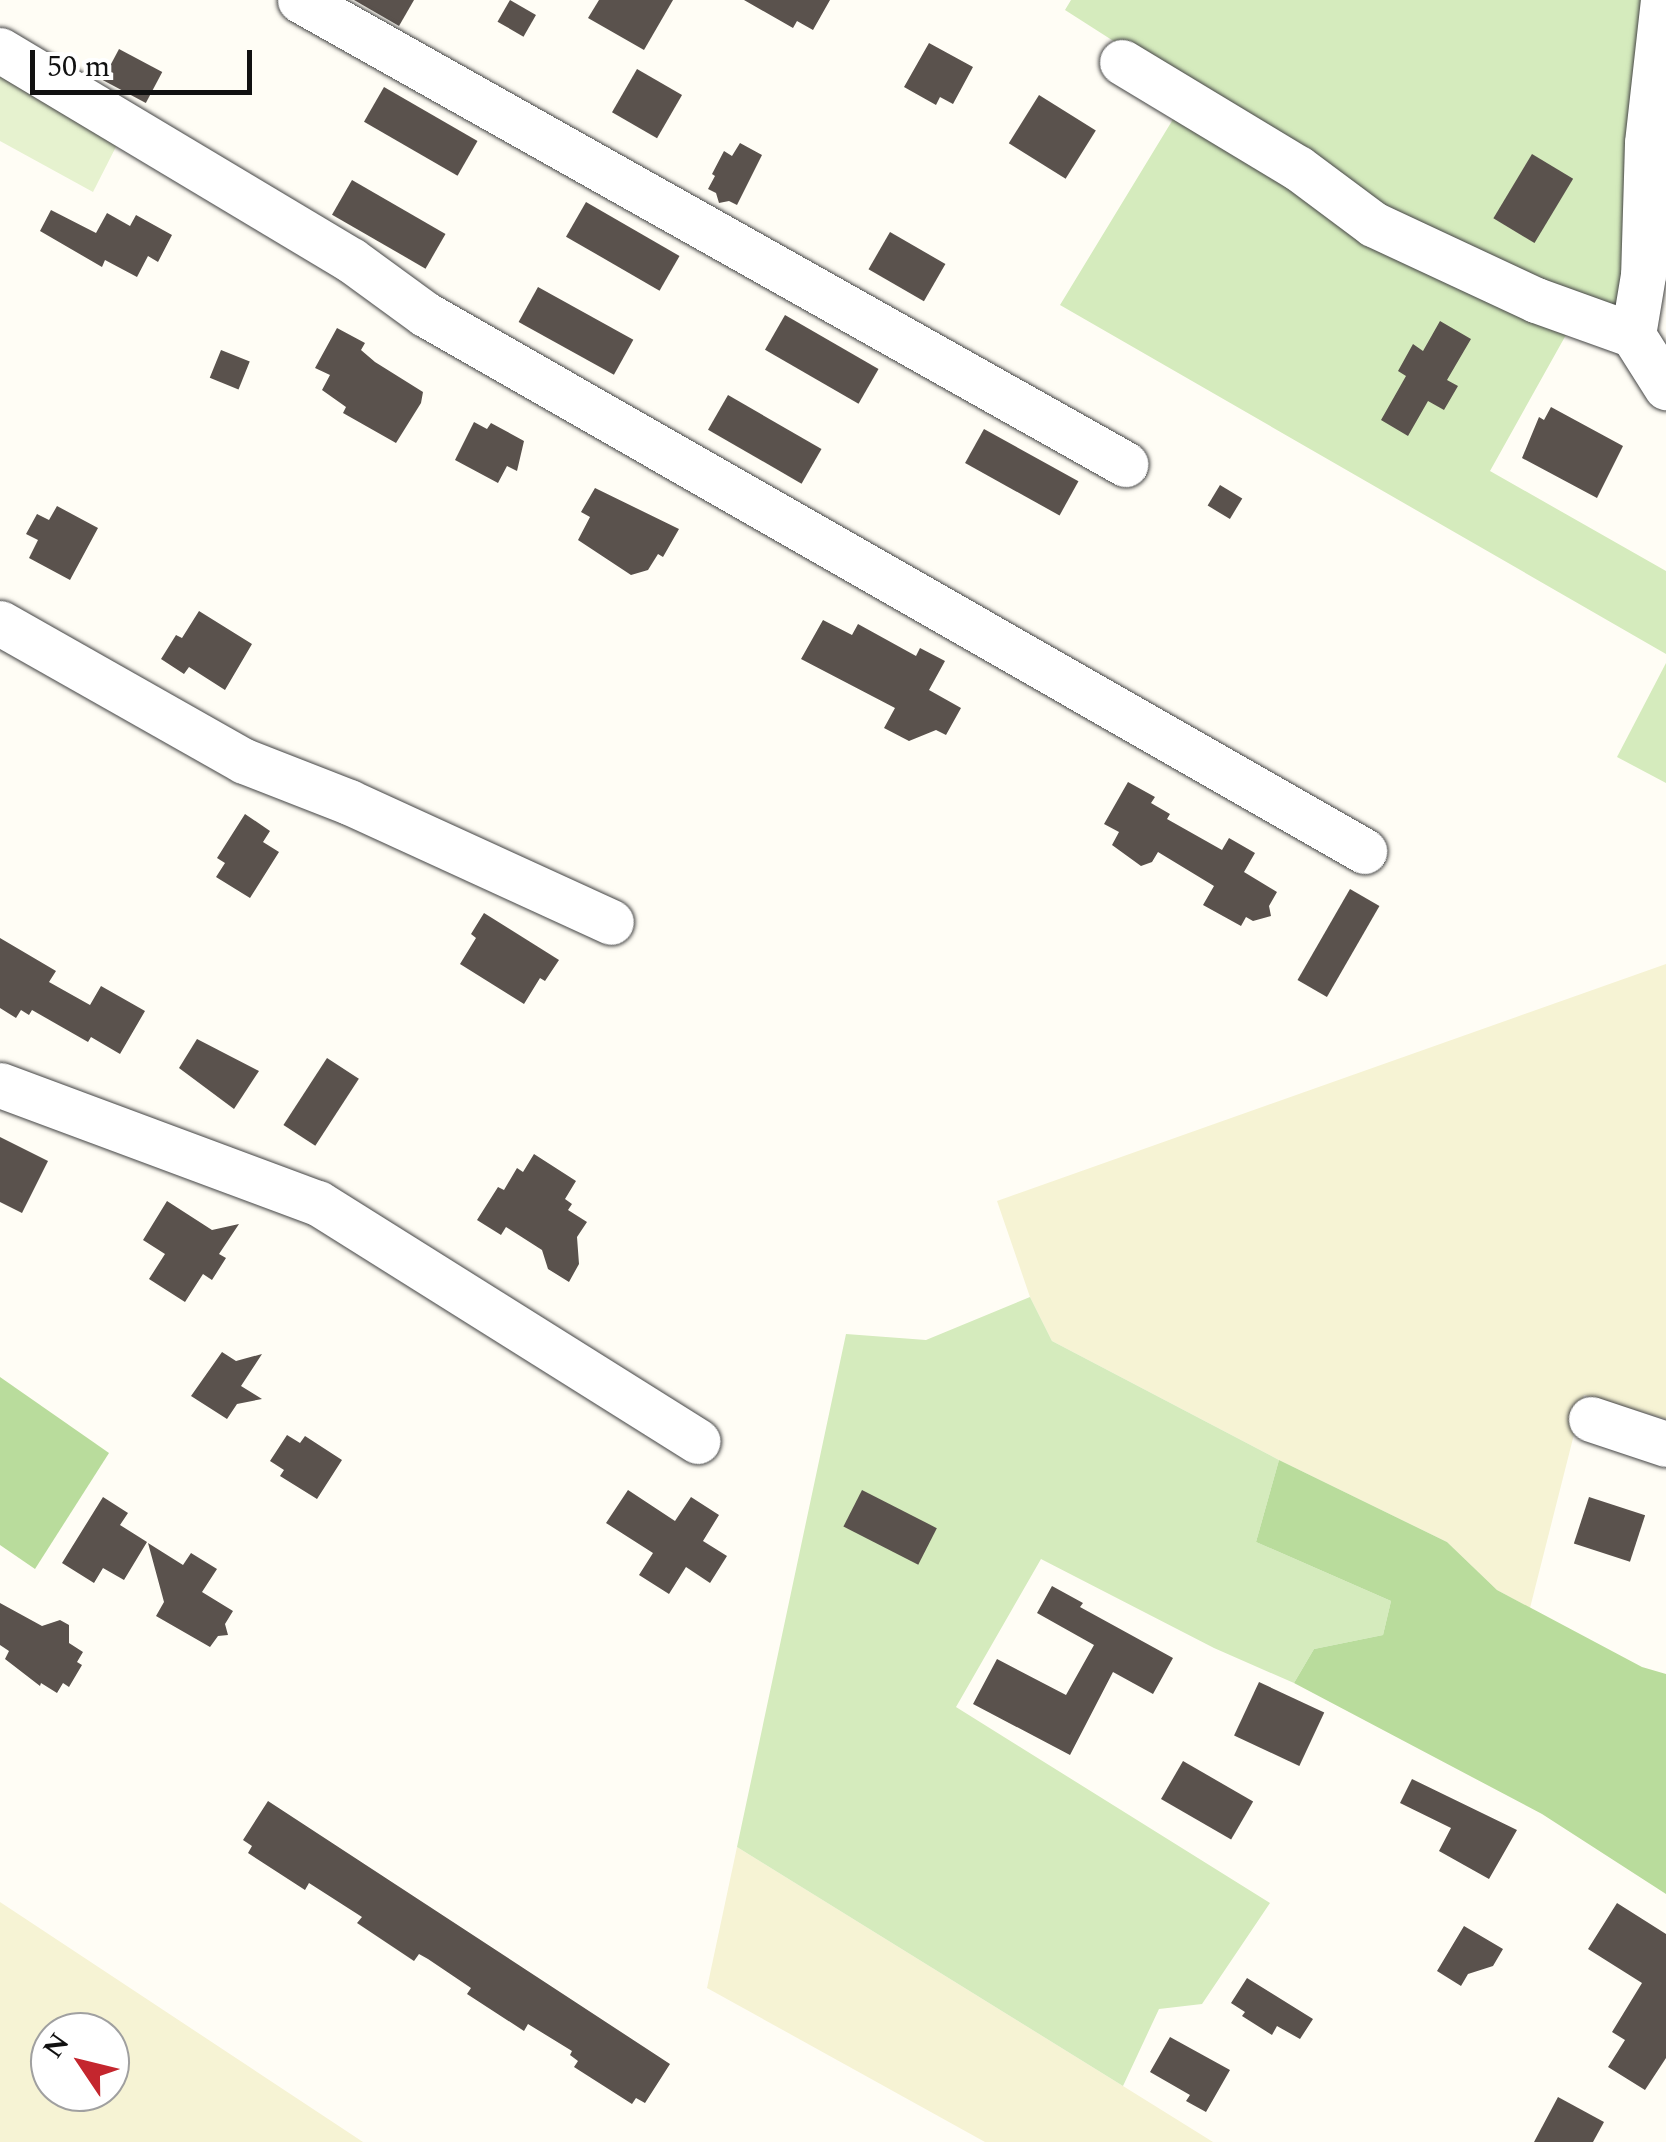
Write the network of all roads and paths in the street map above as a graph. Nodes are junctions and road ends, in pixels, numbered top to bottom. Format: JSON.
{"nodes":[{"id":1,"x":300,"y":0,"type":"edge"},
{"id":2,"x":1663,"y":0,"type":"edge"},
{"id":3,"x":0,"y":50,"type":"edge"},
{"id":4,"x":1122,"y":62,"type":"dead end"},
{"id":5,"x":1634,"y":335,"type":"junction"},
{"id":6,"x":1666,"y":386,"type":"edge"},
{"id":7,"x":1125,"y":464,"type":"dead end"},
{"id":8,"x":0,"y":623,"type":"edge"},
{"id":9,"x":1364,"y":851,"type":"dead end"},
{"id":10,"x":612,"y":922,"type":"dead end"},
{"id":11,"x":0,"y":1085,"type":"edge"},
{"id":12,"x":1591,"y":1420,"type":"dead end"},
{"id":13,"x":698,"y":1442,"type":"dead end"},
{"id":14,"x":1666,"y":1444,"type":"edge"}],
"edges":[{"from":1,"to":7,"type":"street"},
{"from":2,"to":5,"type":"street"},
{"from":3,"to":9,"type":"street"},
{"from":4,"to":5,"type":"street"},
{"from":5,"to":6,"type":"street"},
{"from":8,"to":10,"type":"street"},
{"from":11,"to":13,"type":"street"},
{"from":12,"to":14,"type":"street"}]}
